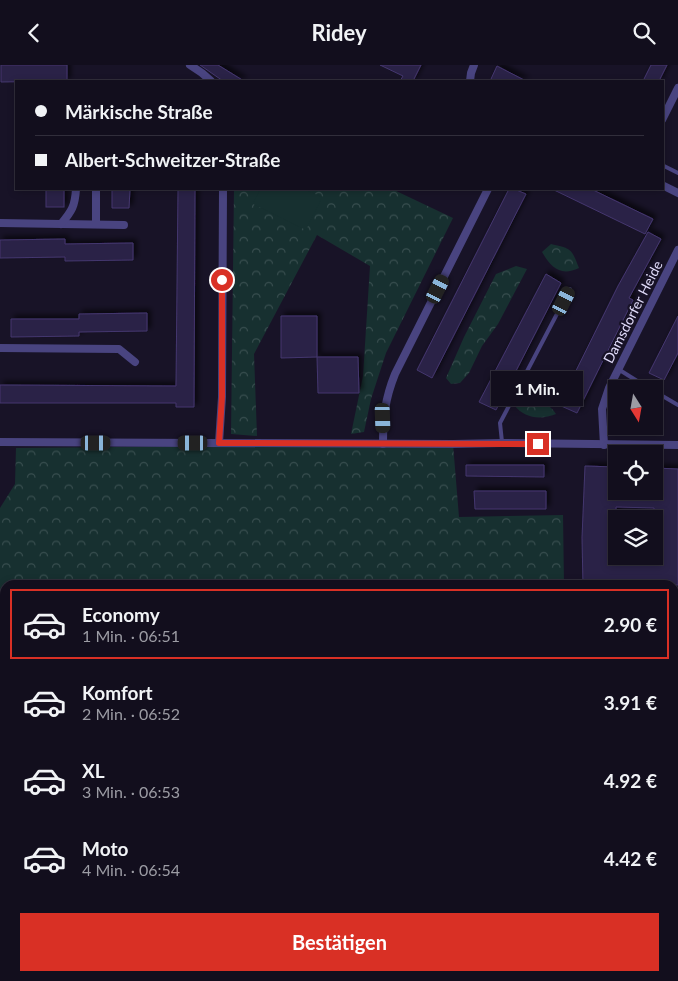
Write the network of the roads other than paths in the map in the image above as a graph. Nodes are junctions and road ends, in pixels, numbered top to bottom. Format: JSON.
{"nodes":[{"id":1,"x":190,"y":65,"type":"edge"},
{"id":2,"x":474,"y":65,"type":"edge"},
{"id":3,"x":210,"y":80,"type":"edge"},
{"id":4,"x":470,"y":80,"type":"edge"},
{"id":5,"x":678,"y":88,"type":"edge"},
{"id":6,"x":664,"y":116,"type":"edge"},
{"id":7,"x":664,"y":166,"type":"edge"},
{"id":8,"x":678,"y":173,"type":"edge"},
{"id":9,"x":664,"y":186,"type":"edge"},
{"id":10,"x":76,"y":190,"type":"edge"},
{"id":11,"x":96,"y":190,"type":"edge"},
{"id":12,"x":223,"y":190,"type":"edge"},
{"id":13,"x":487,"y":190,"type":"edge"},
{"id":14,"x":678,"y":193,"type":"edge"},
{"id":15,"x":0,"y":223,"type":"edge"},
{"id":16,"x":61,"y":224,"type":"junction"},
{"id":17,"x":96,"y":224,"type":"junction"},
{"id":18,"x":124,"y":225,"type":"dead end"},
{"id":19,"x":678,"y":250,"type":"edge"},
{"id":20,"x":570,"y":289,"type":"dead end"},
{"id":21,"x":0,"y":348,"type":"edge"},
{"id":22,"x":135,"y":362,"type":"dead end"},
{"id":23,"x":618,"y":369,"type":"junction"},
{"id":24,"x":636,"y":380,"type":"edge"},
{"id":25,"x":663,"y":396,"type":"edge"},
{"id":26,"x":678,"y":405,"type":"edge"},
{"id":27,"x":0,"y":442,"type":"edge"},
{"id":28,"x":219,"y":443,"type":"junction"},
{"id":29,"x":502,"y":443,"type":"junction"},
{"id":30,"x":383,"y":444,"type":"junction"},
{"id":31,"x":604,"y":445,"type":"junction"},
{"id":32,"x":678,"y":445,"type":"edge"}],
"edges":[{"from":1,"to":3,"type":"street"},
{"from":2,"to":4,"type":"street"},
{"from":5,"to":6,"type":"street"},
{"from":7,"to":8,"type":"lane"},
{"from":9,"to":14,"type":"street"},
{"from":10,"to":16,"type":"street"},
{"from":11,"to":17,"type":"street"},
{"from":12,"to":28,"type":"street"},
{"from":13,"to":30,"type":"street"},
{"from":15,"to":16,"type":"street"},
{"from":16,"to":17,"type":"street"},
{"from":17,"to":18,"type":"street"},
{"from":19,"to":23,"type":"street","name":"Damsdorfer Heide"},
{"from":20,"to":29,"type":"lane"},
{"from":21,"to":22,"type":"street"},
{"from":23,"to":24,"type":"lane"},
{"from":23,"to":31,"type":"street","name":"Damsdorfer Heide"},
{"from":25,"to":26,"type":"lane"},
{"from":27,"to":28,"type":"street"},
{"from":28,"to":30,"type":"street"},
{"from":29,"to":30,"type":"street"},
{"from":29,"to":31,"type":"street"},
{"from":31,"to":32,"type":"street"}]}
